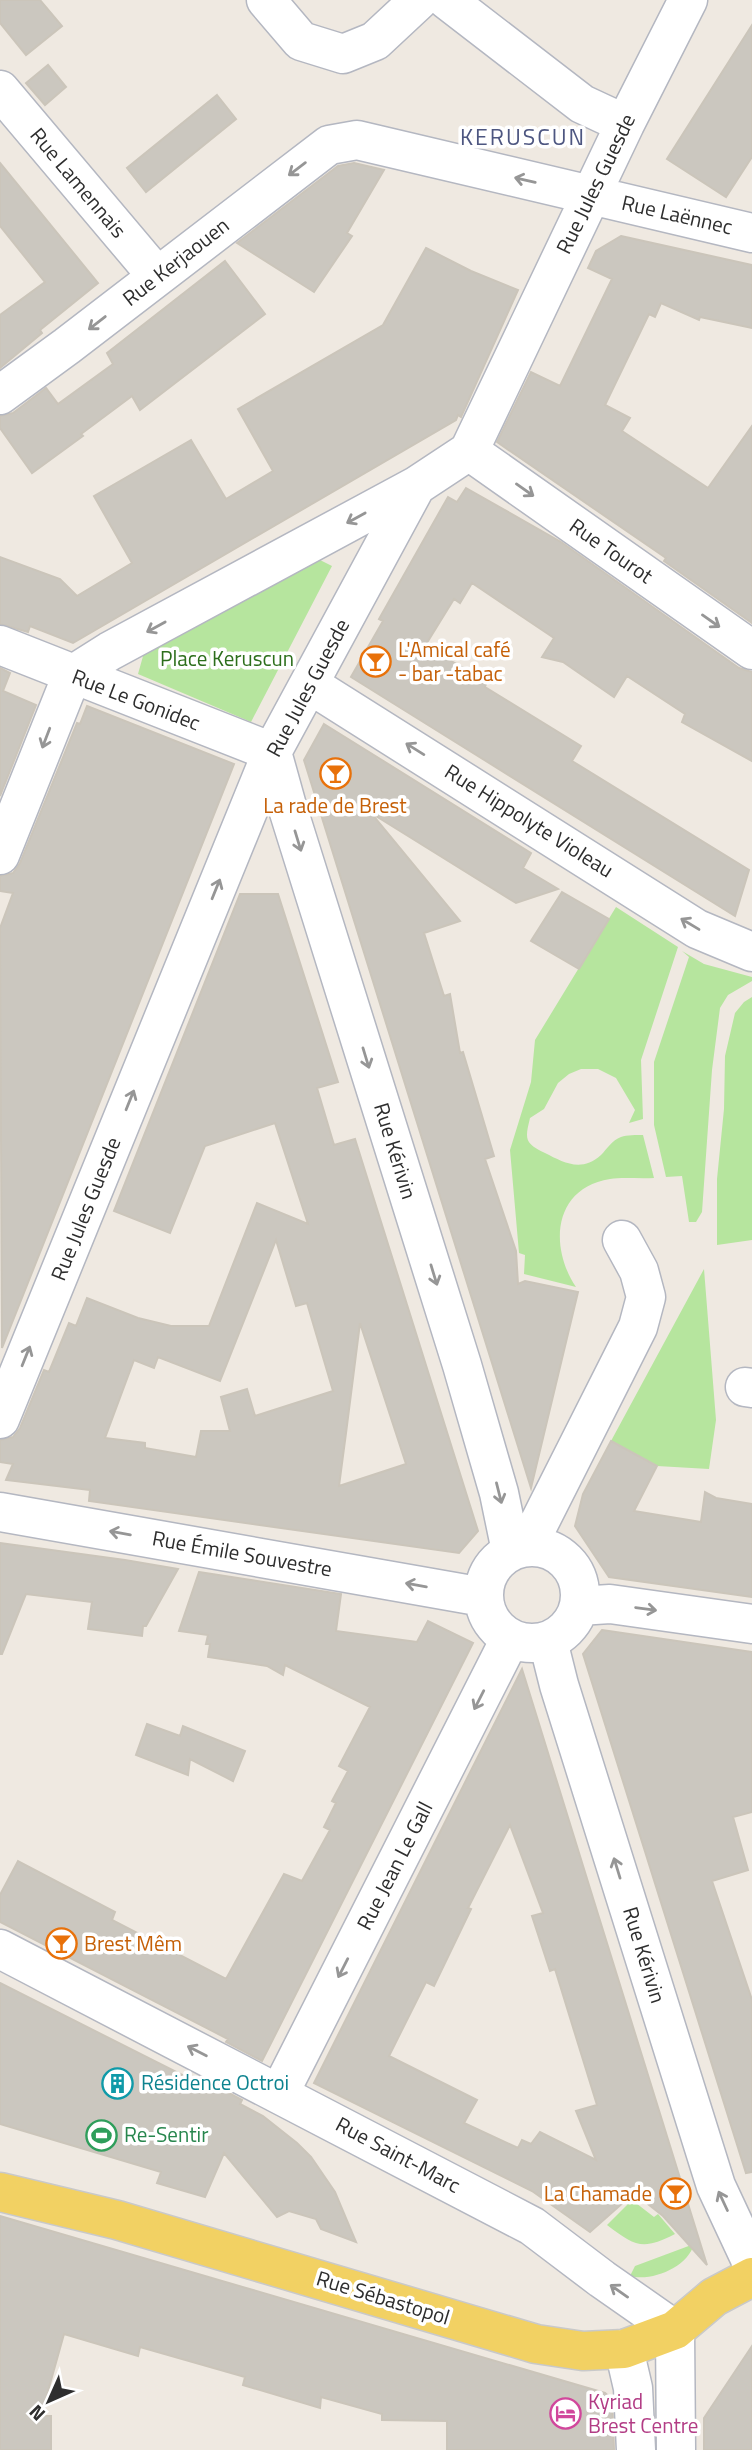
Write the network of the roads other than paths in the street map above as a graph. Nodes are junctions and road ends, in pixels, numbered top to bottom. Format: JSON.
{"nodes":[{"id":1,"x":266,"y":0,"type":"edge"},
{"id":2,"x":419,"y":0,"type":"edge"},
{"id":3,"x":447,"y":0,"type":"edge"},
{"id":4,"x":688,"y":0,"type":"edge"},
{"id":5,"x":0,"y":90,"type":"edge"},
{"id":6,"x":625,"y":124,"type":"junction"},
{"id":7,"x":357,"y":140,"type":"joint"},
{"id":8,"x":591,"y":195,"type":"junction"},
{"id":9,"x":752,"y":233,"type":"edge"},
{"id":10,"x":157,"y":276,"type":"junction"},
{"id":11,"x":0,"y":395,"type":"edge"},
{"id":12,"x":469,"y":451,"type":"junction"},
{"id":13,"x":416,"y":486,"type":"junction"},
{"id":14,"x":0,"y":645,"type":"edge"},
{"id":15,"x":752,"y":650,"type":"edge"},
{"id":16,"x":72,"y":675,"type":"junction"},
{"id":17,"x":309,"y":684,"type":"junction"},
{"id":18,"x":272,"y":752,"type":"junction"},
{"id":19,"x":0,"y":855,"type":"edge"},
{"id":20,"x":752,"y":952,"type":"edge"},
{"id":21,"x":622,"y":1240,"type":"dead end"},
{"id":22,"x":0,"y":1419,"type":"edge"},
{"id":23,"x":0,"y":1512,"type":"edge"},
{"id":24,"x":519,"y":1549,"type":"junction"},
{"id":25,"x":483,"y":1597,"type":"junction"},
{"id":26,"x":579,"y":1605,"type":"junction"},
{"id":27,"x":752,"y":1624,"type":"edge"},
{"id":28,"x":510,"y":1639,"type":"junction"},
{"id":29,"x":548,"y":1641,"type":"junction"},
{"id":30,"x":0,"y":1949,"type":"edge"},
{"id":31,"x":279,"y":2094,"type":"junction"},
{"id":32,"x":0,"y":2192,"type":"edge"},
{"id":33,"x":752,"y":2263,"type":"edge"},
{"id":34,"x":752,"y":2277,"type":"edge"},
{"id":35,"x":675,"y":2330,"type":"junction"},
{"id":36,"x":624,"y":2349,"type":"junction"},
{"id":37,"x":636,"y":2450,"type":"edge"},
{"id":38,"x":676,"y":2450,"type":"edge"}],
"edges":[{"from":1,"to":2,"type":"street"},
{"from":3,"to":6,"type":"street"},
{"from":4,"to":6,"type":"street","name":"Rue Jules Guesde"},
{"from":5,"to":10,"type":"street","name":"Rue Lamennais"},
{"from":6,"to":8,"type":"street","name":"Rue Jules Guesde"},
{"from":8,"to":7,"type":"street","name":"Rue Laënnec","one_way":true},
{"from":7,"to":10,"type":"street","name":"Rue Kerjaouen","one_way":true},
{"from":8,"to":9,"type":"street","name":"Rue Laënnec"},
{"from":8,"to":12,"type":"street","name":"Rue Jules Guesde"},
{"from":10,"to":11,"type":"street","name":"Rue Kerjaouen","one_way":true},
{"from":12,"to":13,"type":"street","name":"Rue Jules Guesde"},
{"from":12,"to":15,"type":"street","name":"Rue Tourot","one_way":true},
{"from":13,"to":16,"type":"street","one_way":true},
{"from":13,"to":17,"type":"street","name":"Rue Jules Guesde"},
{"from":14,"to":16,"type":"street","name":"Rue Le Gonidec"},
{"from":16,"to":18,"type":"street","name":"Rue Le Gonidec"},
{"from":16,"to":19,"type":"street","one_way":true},
{"from":17,"to":18,"type":"street","name":"Rue Jules Guesde"},
{"from":20,"to":17,"type":"street","name":"Rue Hippolyte Violeau","one_way":true},
{"from":22,"to":18,"type":"street","name":"Rue Jules Guesde","one_way":true},
{"from":18,"to":24,"type":"street","name":"Rue Kérivin","one_way":true},
{"from":21,"to":24,"type":"street"},
{"from":25,"to":23,"type":"street","name":"Rue Émile Souvestre","one_way":true},
{"from":24,"to":25,"type":"street"},
{"from":24,"to":26,"type":"street"},
{"from":25,"to":28,"type":"street"},
{"from":26,"to":27,"type":"street","one_way":true},
{"from":26,"to":29,"type":"street"},
{"from":28,"to":29,"type":"street"},
{"from":28,"to":31,"type":"street","name":"Rue Jean Le Gall","one_way":true},
{"from":33,"to":29,"type":"street","name":"Rue Kérivin","one_way":true},
{"from":31,"to":30,"type":"street","name":"Rue Saint-Marc","one_way":true},
{"from":35,"to":31,"type":"street","name":"Rue Saint-Marc","one_way":true},
{"from":32,"to":36,"type":"main road","name":"Rue Sébastopol"},
{"from":34,"to":35,"type":"main road","name":"Rue Sébastopol"},
{"from":35,"to":36,"type":"main road","name":"Rue Sébastopol"},
{"from":35,"to":38,"type":"street"},
{"from":36,"to":37,"type":"street"}]}
